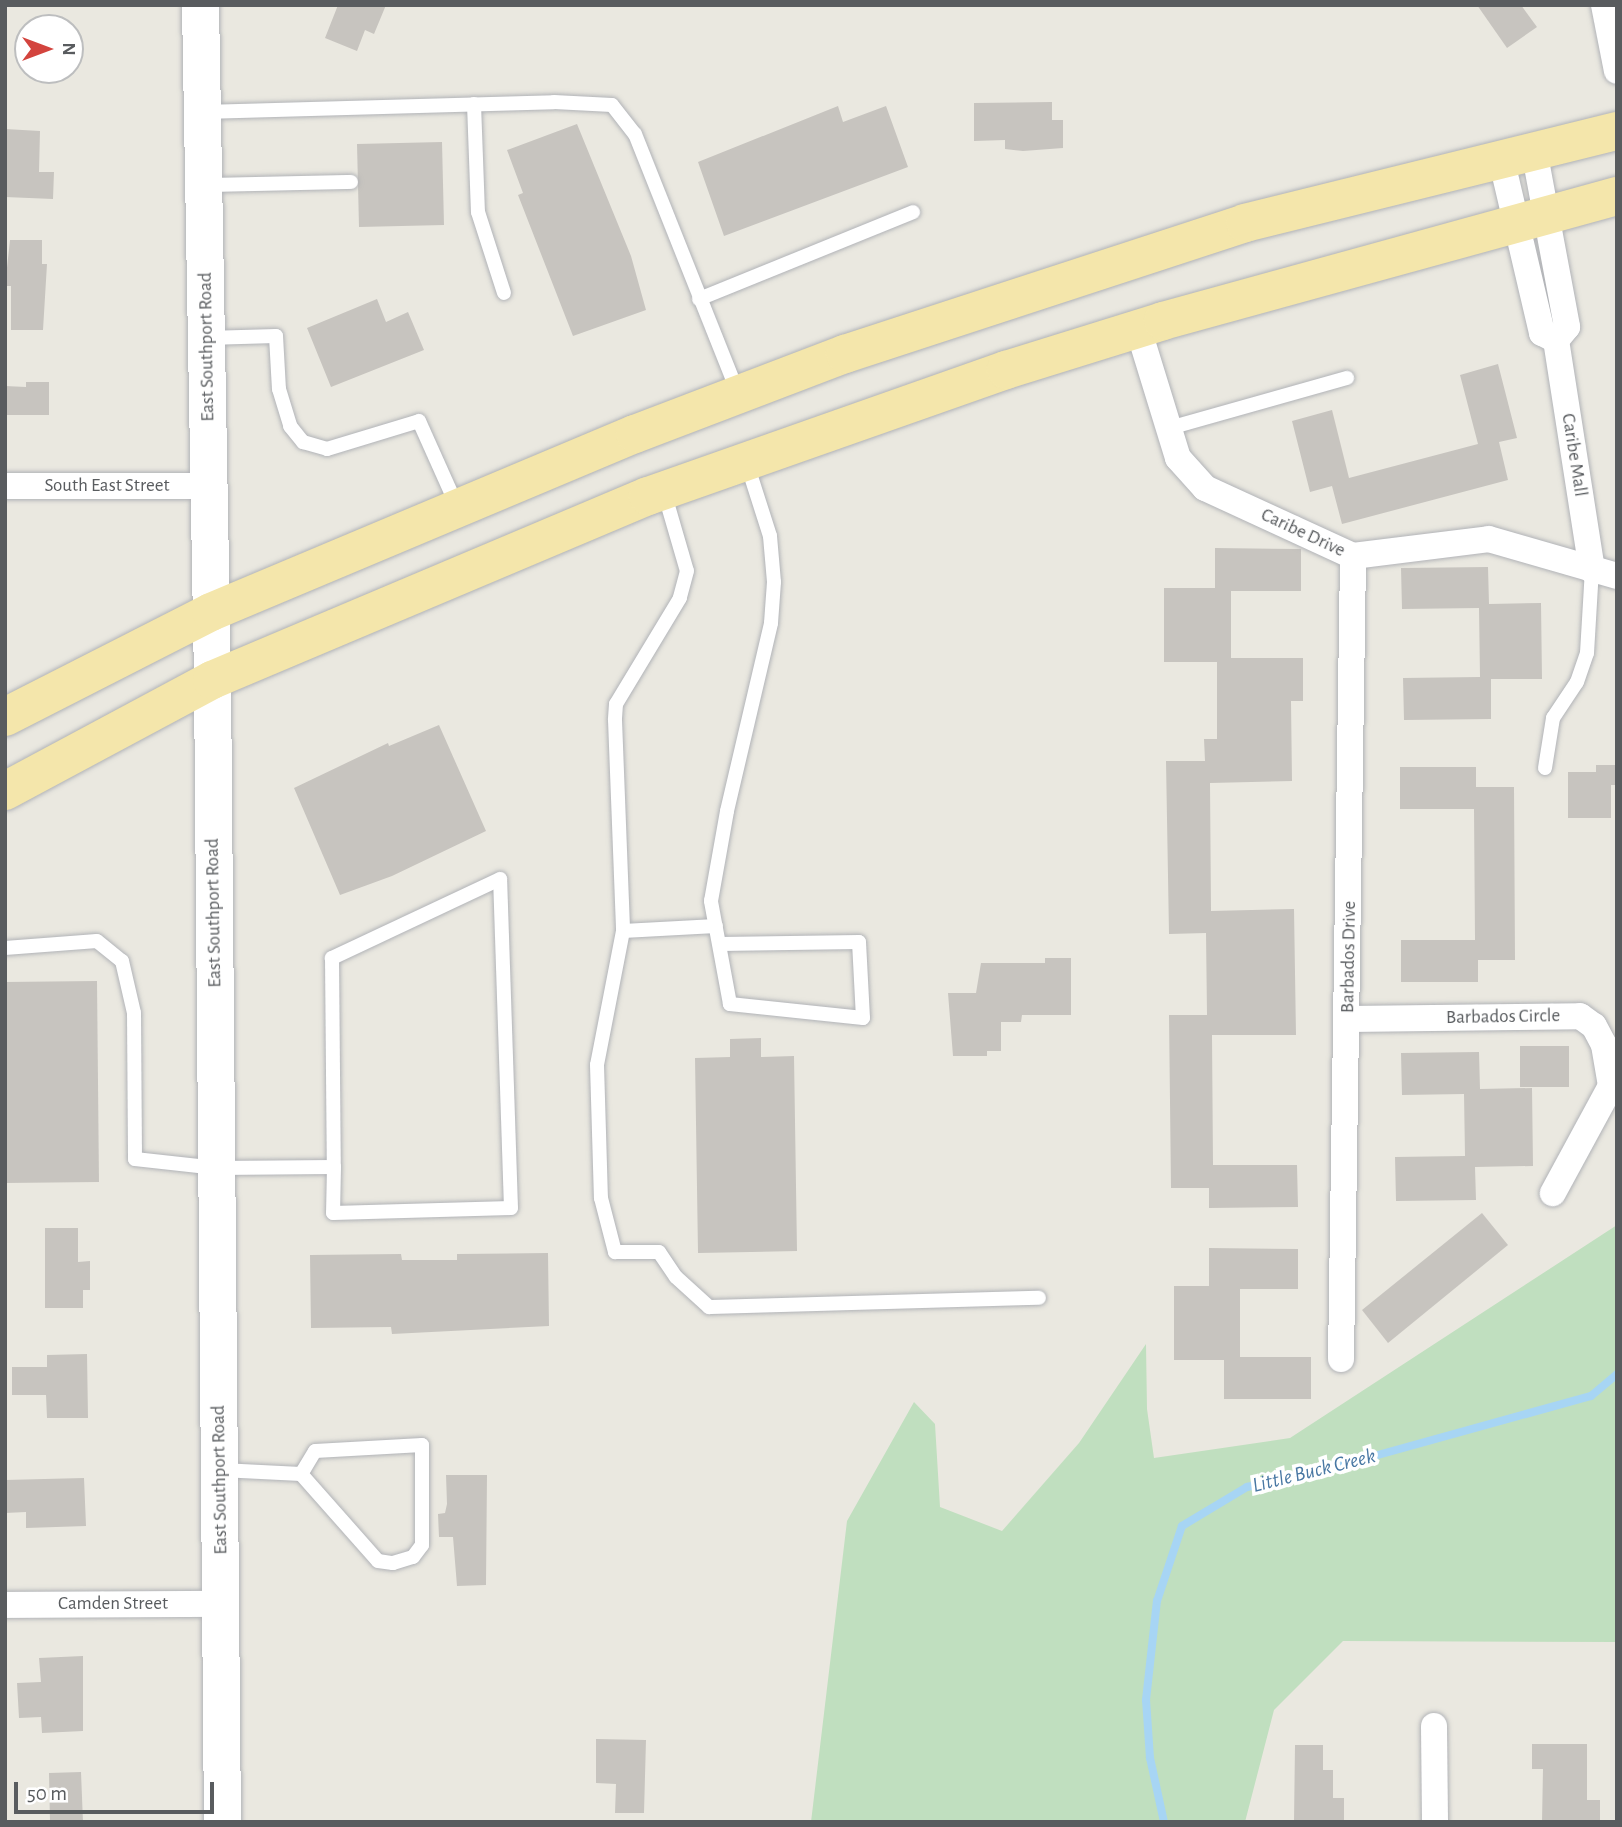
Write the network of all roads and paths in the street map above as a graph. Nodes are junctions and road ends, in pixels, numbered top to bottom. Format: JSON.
{"nodes":[{"id":1,"x":200,"y":5,"type":"edge"},
{"id":2,"x":1604,"y":5,"type":"edge"},
{"id":3,"x":1617,"y":71,"type":"edge"},
{"id":4,"x":474,"y":104,"type":"junction"},
{"id":5,"x":202,"y":112,"type":"junction"},
{"id":6,"x":1617,"y":131,"type":"edge"},
{"id":7,"x":1518,"y":154,"type":"junction"},
{"id":8,"x":351,"y":182,"type":"dead end"},
{"id":9,"x":204,"y":185,"type":"junction"},
{"id":10,"x":1617,"y":196,"type":"edge"},
{"id":11,"x":913,"y":212,"type":"dead end"},
{"id":12,"x":1532,"y":217,"type":"junction"},
{"id":13,"x":504,"y":293,"type":"dead end"},
{"id":14,"x":699,"y":299,"type":"junction"},
{"id":15,"x":1138,"y":328,"type":"junction"},
{"id":16,"x":207,"y":338,"type":"junction"},
{"id":17,"x":1347,"y":378,"type":"dead end"},
{"id":18,"x":738,"y":395,"type":"junction"},
{"id":19,"x":1169,"y":428,"type":"junction"},
{"id":20,"x":746,"y":463,"type":"junction"},
{"id":21,"x":5,"y":486,"type":"edge"},
{"id":22,"x":209,"y":486,"type":"junction"},
{"id":23,"x":663,"y":491,"type":"junction"},
{"id":24,"x":458,"y":508,"type":"junction"},
{"id":25,"x":1353,"y":556,"type":"junction"},
{"id":26,"x":1605,"y":573,"type":"edge"},
{"id":27,"x":211,"y":612,"type":"junction"},
{"id":28,"x":212,"y":680,"type":"junction"},
{"id":29,"x":5,"y":717,"type":"edge"},
{"id":30,"x":1545,"y":768,"type":"dead end"},
{"id":31,"x":5,"y":791,"type":"edge"},
{"id":32,"x":716,"y":926,"type":"junction"},
{"id":33,"x":623,"y":931,"type":"junction"},
{"id":34,"x":720,"y":944,"type":"junction"},
{"id":35,"x":5,"y":948,"type":"edge"},
{"id":36,"x":1349,"y":1019,"type":"junction"},
{"id":37,"x":334,"y":1167,"type":"junction"},
{"id":38,"x":217,"y":1168,"type":"junction"},
{"id":39,"x":1553,"y":1193,"type":"dead end"},
{"id":40,"x":1039,"y":1298,"type":"dead end"},
{"id":41,"x":1340,"y":1359,"type":"dead end"},
{"id":42,"x":219,"y":1469,"type":"junction"},
{"id":43,"x":301,"y":1474,"type":"junction"},
{"id":44,"x":221,"y":1604,"type":"junction"},
{"id":45,"x":5,"y":1605,"type":"edge"},
{"id":46,"x":1434,"y":1726,"type":"dead end"},
{"id":47,"x":222,"y":1822,"type":"edge"},
{"id":48,"x":1435,"y":1822,"type":"edge"}],
"edges":[{"from":1,"to":5,"type":"main road","name":"East Southport Road"},
{"from":2,"to":3,"type":"street"},
{"from":4,"to":5,"type":"lane"},
{"from":4,"to":13,"type":"lane"},
{"from":4,"to":14,"type":"lane"},
{"from":5,"to":9,"type":"main road","name":"East Southport Road"},
{"from":6,"to":7,"type":"main road"},
{"from":7,"to":12,"type":"street","name":"Caribe Mall"},
{"from":7,"to":18,"type":"main road"},
{"from":8,"to":9,"type":"lane"},
{"from":9,"to":16,"type":"main road","name":"East Southport Road"},
{"from":10,"to":12,"type":"main road"},
{"from":11,"to":14,"type":"lane"},
{"from":12,"to":15,"type":"main road"},
{"from":12,"to":26,"type":"street","name":"Caribe Mall"},
{"from":14,"to":18,"type":"lane"},
{"from":15,"to":19,"type":"street","name":"Caribe Drive"},
{"from":15,"to":20,"type":"main road"},
{"from":16,"to":22,"type":"main road","name":"East Southport Road"},
{"from":16,"to":24,"type":"lane"},
{"from":17,"to":19,"type":"lane"},
{"from":18,"to":24,"type":"main road"},
{"from":19,"to":25,"type":"street","name":"Caribe Drive"},
{"from":20,"to":23,"type":"main road"},
{"from":20,"to":32,"type":"lane"},
{"from":21,"to":22,"type":"street","name":"South East Street"},
{"from":22,"to":27,"type":"main road","name":"East Southport Road"},
{"from":23,"to":28,"type":"main road"},
{"from":23,"to":33,"type":"lane"},
{"from":24,"to":27,"type":"main road"},
{"from":25,"to":26,"type":"street","name":"Caribe Drive"},
{"from":25,"to":36,"type":"street","name":"Barbados Drive"},
{"from":26,"to":30,"type":"lane"},
{"from":27,"to":28,"type":"main road","name":"East Southport Road"},
{"from":27,"to":29,"type":"main road"},
{"from":28,"to":31,"type":"main road"},
{"from":28,"to":38,"type":"main road","name":"East Southport Road"},
{"from":32,"to":33,"type":"lane"},
{"from":32,"to":34,"type":"lane"},
{"from":33,"to":40,"type":"lane"},
{"from":34,"to":34,"type":"lane"},
{"from":35,"to":38,"type":"lane"},
{"from":36,"to":39,"type":"street","name":"Barbados Circle"},
{"from":36,"to":41,"type":"street","name":"Barbados Drive"},
{"from":37,"to":37,"type":"lane"},
{"from":37,"to":38,"type":"lane"},
{"from":38,"to":42,"type":"main road","name":"East Southport Road"},
{"from":42,"to":43,"type":"lane"},
{"from":42,"to":44,"type":"main road","name":"East Southport Road"},
{"from":43,"to":43,"type":"lane"},
{"from":44,"to":45,"type":"street","name":"Camden Street"},
{"from":44,"to":47,"type":"main road","name":"East Southport Road"},
{"from":46,"to":48,"type":"street"}]}
